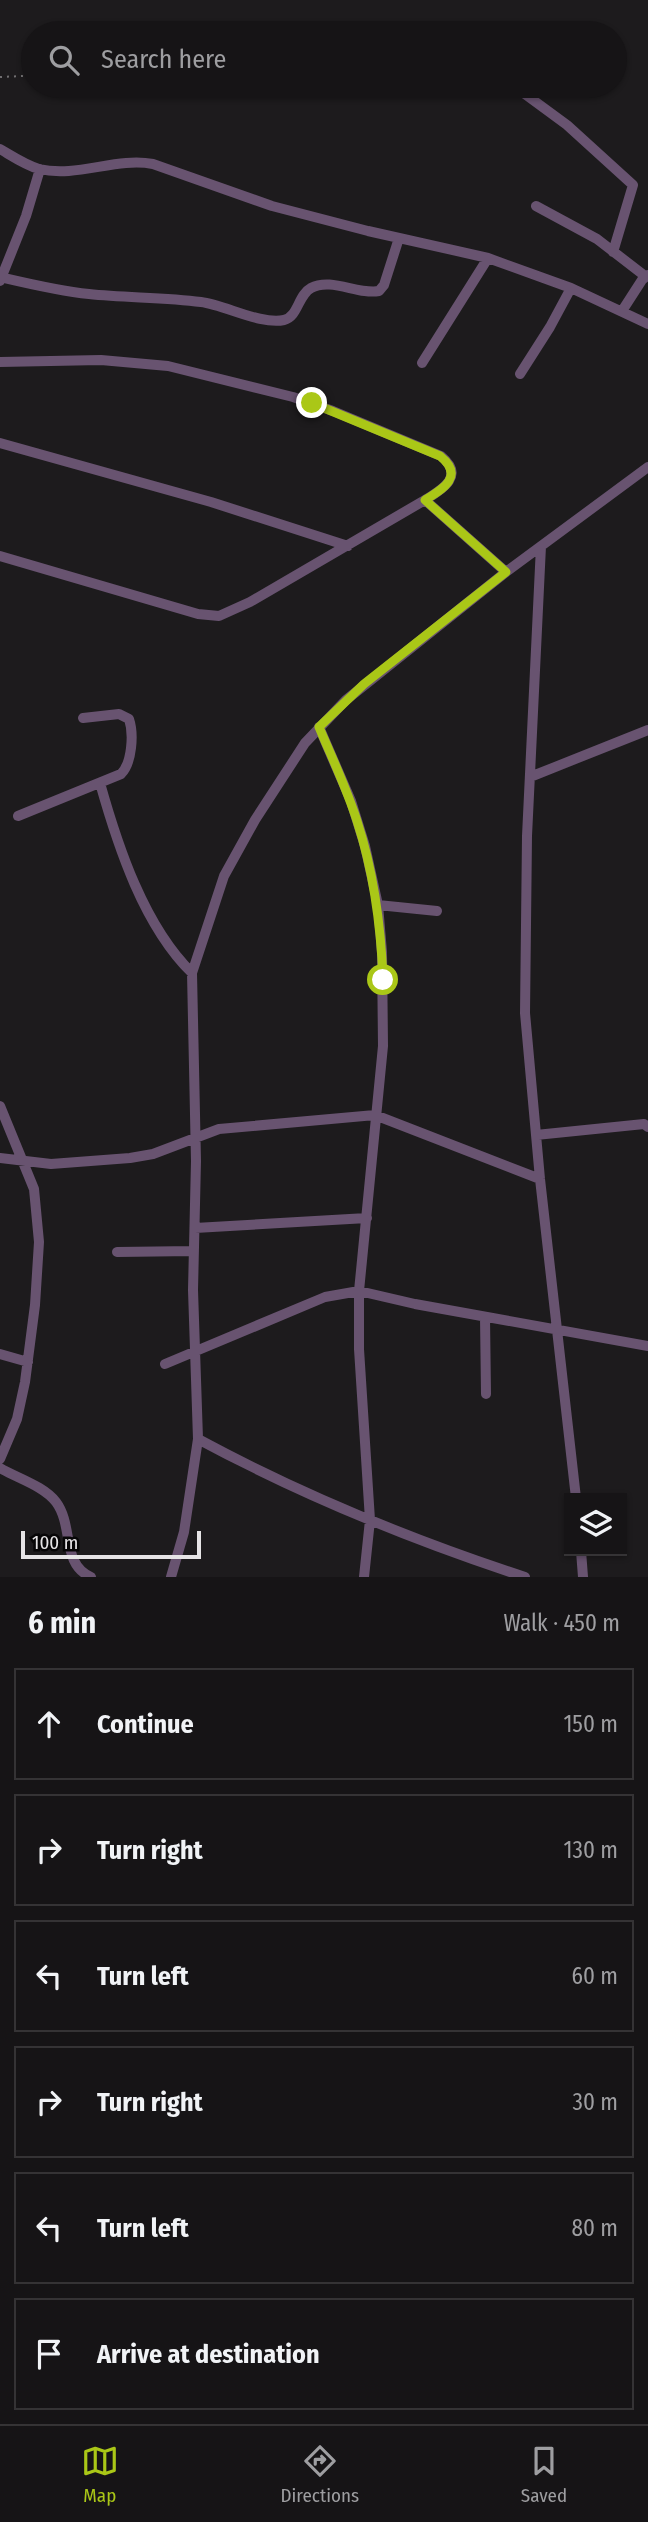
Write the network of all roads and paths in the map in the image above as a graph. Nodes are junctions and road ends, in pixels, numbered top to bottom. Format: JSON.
{"nodes":[{"id":1,"x":21,"y":76,"type":"edge"},
{"id":2,"x":0,"y":78,"type":"edge"},
{"id":3,"x":530,"y":98,"type":"edge"},
{"id":4,"x":0,"y":149,"type":"edge"},
{"id":5,"x":40,"y":169,"type":"junction"},
{"id":6,"x":536,"y":206,"type":"dead end"},
{"id":7,"x":399,"y":238,"type":"junction"},
{"id":8,"x":613,"y":252,"type":"junction"},
{"id":9,"x":488,"y":258,"type":"junction"},
{"id":10,"x":646,"y":276,"type":"edge"},
{"id":11,"x":0,"y":278,"type":"edge"},
{"id":12,"x":571,"y":288,"type":"junction"},
{"id":13,"x":622,"y":311,"type":"junction"},
{"id":14,"x":648,"y":324,"type":"edge"},
{"id":15,"x":0,"y":362,"type":"edge"},
{"id":16,"x":422,"y":363,"type":"dead end"},
{"id":17,"x":520,"y":374,"type":"dead end"},
{"id":18,"x":0,"y":443,"type":"edge"},
{"id":19,"x":647,"y":470,"type":"edge"},
{"id":20,"x":425,"y":500,"type":"junction"},
{"id":21,"x":348,"y":546,"type":"junction"},
{"id":22,"x":541,"y":547,"type":"junction"},
{"id":23,"x":0,"y":556,"type":"edge"},
{"id":24,"x":506,"y":572,"type":"junction"},
{"id":25,"x":83,"y":719,"type":"dead end"},
{"id":26,"x":319,"y":727,"type":"junction"},
{"id":27,"x":648,"y":730,"type":"edge"},
{"id":28,"x":530,"y":777,"type":"junction"},
{"id":29,"x":100,"y":783,"type":"junction"},
{"id":30,"x":18,"y":817,"type":"dead end"},
{"id":31,"x":377,"y":905,"type":"junction"},
{"id":32,"x":438,"y":911,"type":"dead end"},
{"id":33,"x":192,"y":974,"type":"junction"},
{"id":34,"x":0,"y":1106,"type":"edge"},
{"id":35,"x":375,"y":1115,"type":"junction"},
{"id":36,"x":648,"y":1127,"type":"edge"},
{"id":37,"x":536,"y":1135,"type":"junction"},
{"id":38,"x":196,"y":1136,"type":"junction"},
{"id":39,"x":0,"y":1158,"type":"edge"},
{"id":40,"x":23,"y":1162,"type":"junction"},
{"id":41,"x":540,"y":1179,"type":"junction"},
{"id":42,"x":367,"y":1218,"type":"junction"},
{"id":43,"x":195,"y":1228,"type":"junction"},
{"id":44,"x":194,"y":1251,"type":"junction"},
{"id":45,"x":117,"y":1252,"type":"dead end"},
{"id":46,"x":359,"y":1291,"type":"junction"},
{"id":47,"x":485,"y":1317,"type":"junction"},
{"id":48,"x":556,"y":1328,"type":"junction"},
{"id":49,"x":648,"y":1346,"type":"edge"},
{"id":50,"x":195,"y":1352,"type":"junction"},
{"id":51,"x":0,"y":1354,"type":"edge"},
{"id":52,"x":28,"y":1362,"type":"junction"},
{"id":53,"x":164,"y":1364,"type":"dead end"},
{"id":54,"x":486,"y":1394,"type":"dead end"},
{"id":55,"x":198,"y":1440,"type":"junction"},
{"id":56,"x":0,"y":1459,"type":"edge"},
{"id":57,"x":0,"y":1468,"type":"edge"},
{"id":58,"x":575,"y":1493,"type":"edge"},
{"id":59,"x":369,"y":1520,"type":"junction"},
{"id":60,"x":581,"y":1556,"type":"edge"},
{"id":61,"x":92,"y":1577,"type":"edge"},
{"id":62,"x":171,"y":1577,"type":"edge"},
{"id":63,"x":364,"y":1577,"type":"edge"},
{"id":64,"x":525,"y":1577,"type":"edge"},
{"id":65,"x":583,"y":1577,"type":"edge"}],
"edges":[{"from":1,"to":2,"type":"path"},
{"from":3,"to":8,"type":"street"},
{"from":4,"to":5,"type":"street"},
{"from":5,"to":7,"type":"street"},
{"from":5,"to":11,"type":"street"},
{"from":6,"to":8,"type":"street"},
{"from":7,"to":9,"type":"street"},
{"from":7,"to":11,"type":"street"},
{"from":8,"to":10,"type":"street"},
{"from":9,"to":12,"type":"street"},
{"from":9,"to":16,"type":"street"},
{"from":10,"to":13,"type":"street"},
{"from":12,"to":13,"type":"street"},
{"from":12,"to":17,"type":"street"},
{"from":13,"to":14,"type":"street"},
{"from":15,"to":20,"type":"street"},
{"from":18,"to":21,"type":"street"},
{"from":19,"to":22,"type":"street"},
{"from":20,"to":21,"type":"street"},
{"from":20,"to":24,"type":"street"},
{"from":21,"to":23,"type":"street"},
{"from":22,"to":24,"type":"street"},
{"from":22,"to":28,"type":"street"},
{"from":24,"to":26,"type":"street"},
{"from":25,"to":29,"type":"street"},
{"from":26,"to":31,"type":"street"},
{"from":26,"to":33,"type":"street"},
{"from":27,"to":28,"type":"street"},
{"from":28,"to":37,"type":"street"},
{"from":29,"to":30,"type":"street"},
{"from":29,"to":33,"type":"street"},
{"from":31,"to":32,"type":"street"},
{"from":31,"to":35,"type":"street"},
{"from":33,"to":38,"type":"street"},
{"from":34,"to":40,"type":"street"},
{"from":35,"to":38,"type":"street"},
{"from":35,"to":41,"type":"street"},
{"from":35,"to":42,"type":"street"},
{"from":36,"to":37,"type":"street"},
{"from":37,"to":41,"type":"street"},
{"from":38,"to":40,"type":"street"},
{"from":38,"to":43,"type":"street"},
{"from":39,"to":40,"type":"street"},
{"from":40,"to":52,"type":"street"},
{"from":41,"to":48,"type":"street"},
{"from":42,"to":43,"type":"street"},
{"from":42,"to":46,"type":"street"},
{"from":43,"to":44,"type":"street"},
{"from":44,"to":45,"type":"street"},
{"from":44,"to":50,"type":"street"},
{"from":46,"to":47,"type":"street"},
{"from":46,"to":50,"type":"street"},
{"from":46,"to":59,"type":"street"},
{"from":47,"to":48,"type":"street"},
{"from":47,"to":54,"type":"street"},
{"from":48,"to":49,"type":"street"},
{"from":48,"to":58,"type":"street"},
{"from":50,"to":53,"type":"street"},
{"from":50,"to":55,"type":"street"},
{"from":51,"to":52,"type":"street"},
{"from":52,"to":56,"type":"street"},
{"from":55,"to":59,"type":"street"},
{"from":55,"to":62,"type":"street"},
{"from":57,"to":61,"type":"street"},
{"from":59,"to":63,"type":"street"},
{"from":59,"to":64,"type":"street"},
{"from":60,"to":65,"type":"street"}]}
